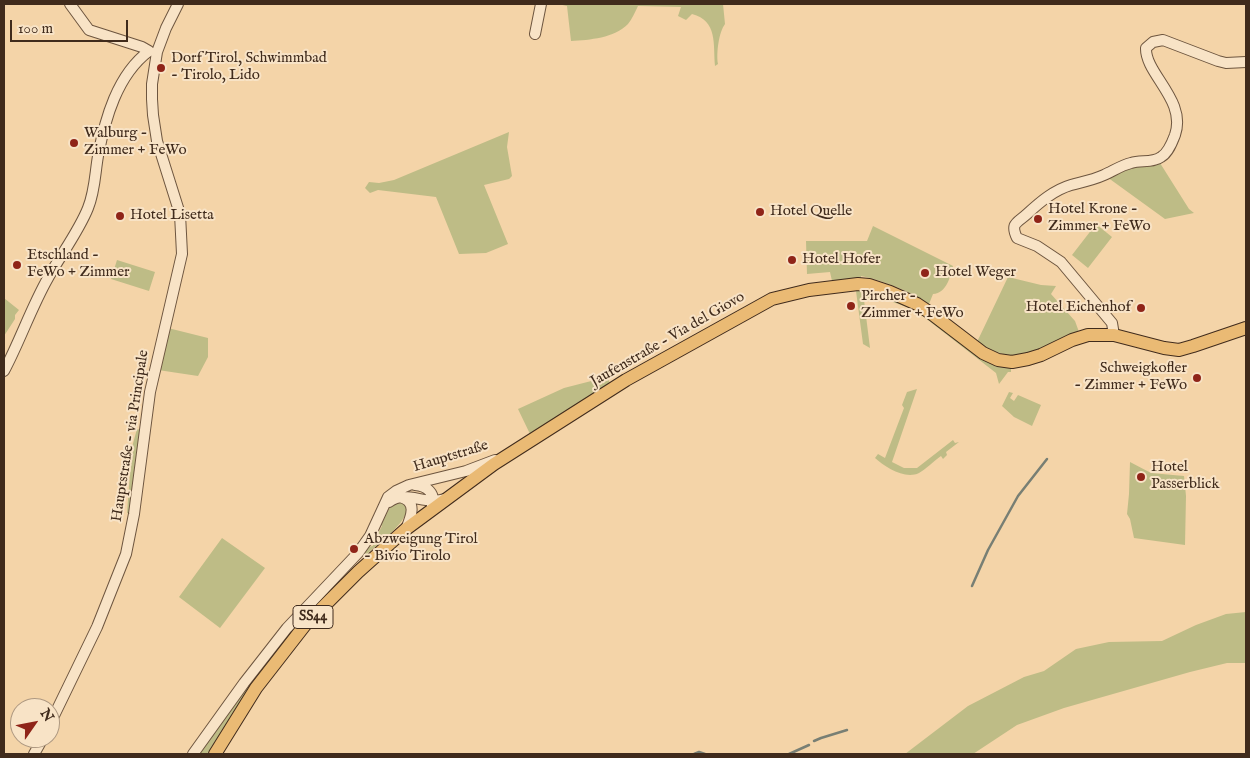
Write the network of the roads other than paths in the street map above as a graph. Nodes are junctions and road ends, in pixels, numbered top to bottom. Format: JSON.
{"nodes":[{"id":1,"x":70,"y":4,"type":"edge"},
{"id":2,"x":178,"y":4,"type":"edge"},
{"id":3,"x":541,"y":4,"type":"edge"},
{"id":4,"x":535,"y":34,"type":"dead end"},
{"id":5,"x":153,"y":52,"type":"junction"},
{"id":6,"x":1246,"y":62,"type":"edge"},
{"id":7,"x":1246,"y":328,"type":"edge"},
{"id":8,"x":1114,"y":335,"type":"junction"},
{"id":9,"x":4,"y":371,"type":"edge"},
{"id":10,"x":529,"y":442,"type":"junction"},
{"id":11,"x":408,"y":485,"type":"junction"},
{"id":12,"x":399,"y":497,"type":"junction"},
{"id":13,"x":446,"y":499,"type":"junction"},
{"id":14,"x":433,"y":502,"type":"junction"},
{"id":15,"x":383,"y":508,"type":"junction"},
{"id":16,"x":426,"y":514,"type":"junction"},
{"id":17,"x":406,"y":529,"type":"junction"},
{"id":18,"x":60,"y":703,"type":"edge"},
{"id":19,"x":194,"y":754,"type":"edge"},
{"id":20,"x":215,"y":754,"type":"edge"}],
"edges":[{"from":1,"to":5,"type":"street"},
{"from":2,"to":5,"type":"street"},
{"from":3,"to":4,"type":"street"},
{"from":5,"to":9,"type":"street"},
{"from":5,"to":18,"type":"street","name":"Hauptstraße - via Principale"},
{"from":6,"to":8,"type":"street"},
{"from":7,"to":8,"type":"main road","name":"Jaufenstraße - Via del Giovo","number":"SS44"},
{"from":8,"to":10,"type":"main road","name":"Jaufenstraße - Via del Giovo","number":"SS44"},
{"from":10,"to":11,"type":"street","name":"Hauptstraße"},
{"from":10,"to":13,"type":"main road","name":"Jaufenstraße - Via del Giovo","number":"SS44"},
{"from":11,"to":14,"type":"street","name":"Hauptstraße"},
{"from":11,"to":15,"type":"street","name":"Hauptstraße"},
{"from":12,"to":14,"type":"street","name":"Hauptstraße"},
{"from":12,"to":15,"type":"street"},
{"from":12,"to":17,"type":"street"},
{"from":13,"to":14,"type":"street","name":"Hauptstraße"},
{"from":13,"to":16,"type":"main road","name":"Jaufenstraße - Via del Giovo","number":"SS44"},
{"from":14,"to":16,"type":"street"},
{"from":15,"to":19,"type":"street"},
{"from":16,"to":17,"type":"main road","name":"Jaufenstraße - Via del Giovo","number":"SS44"},
{"from":17,"to":20,"type":"main road","name":"Jaufenstraße - Via del Giovo","number":"SS44"}]}
